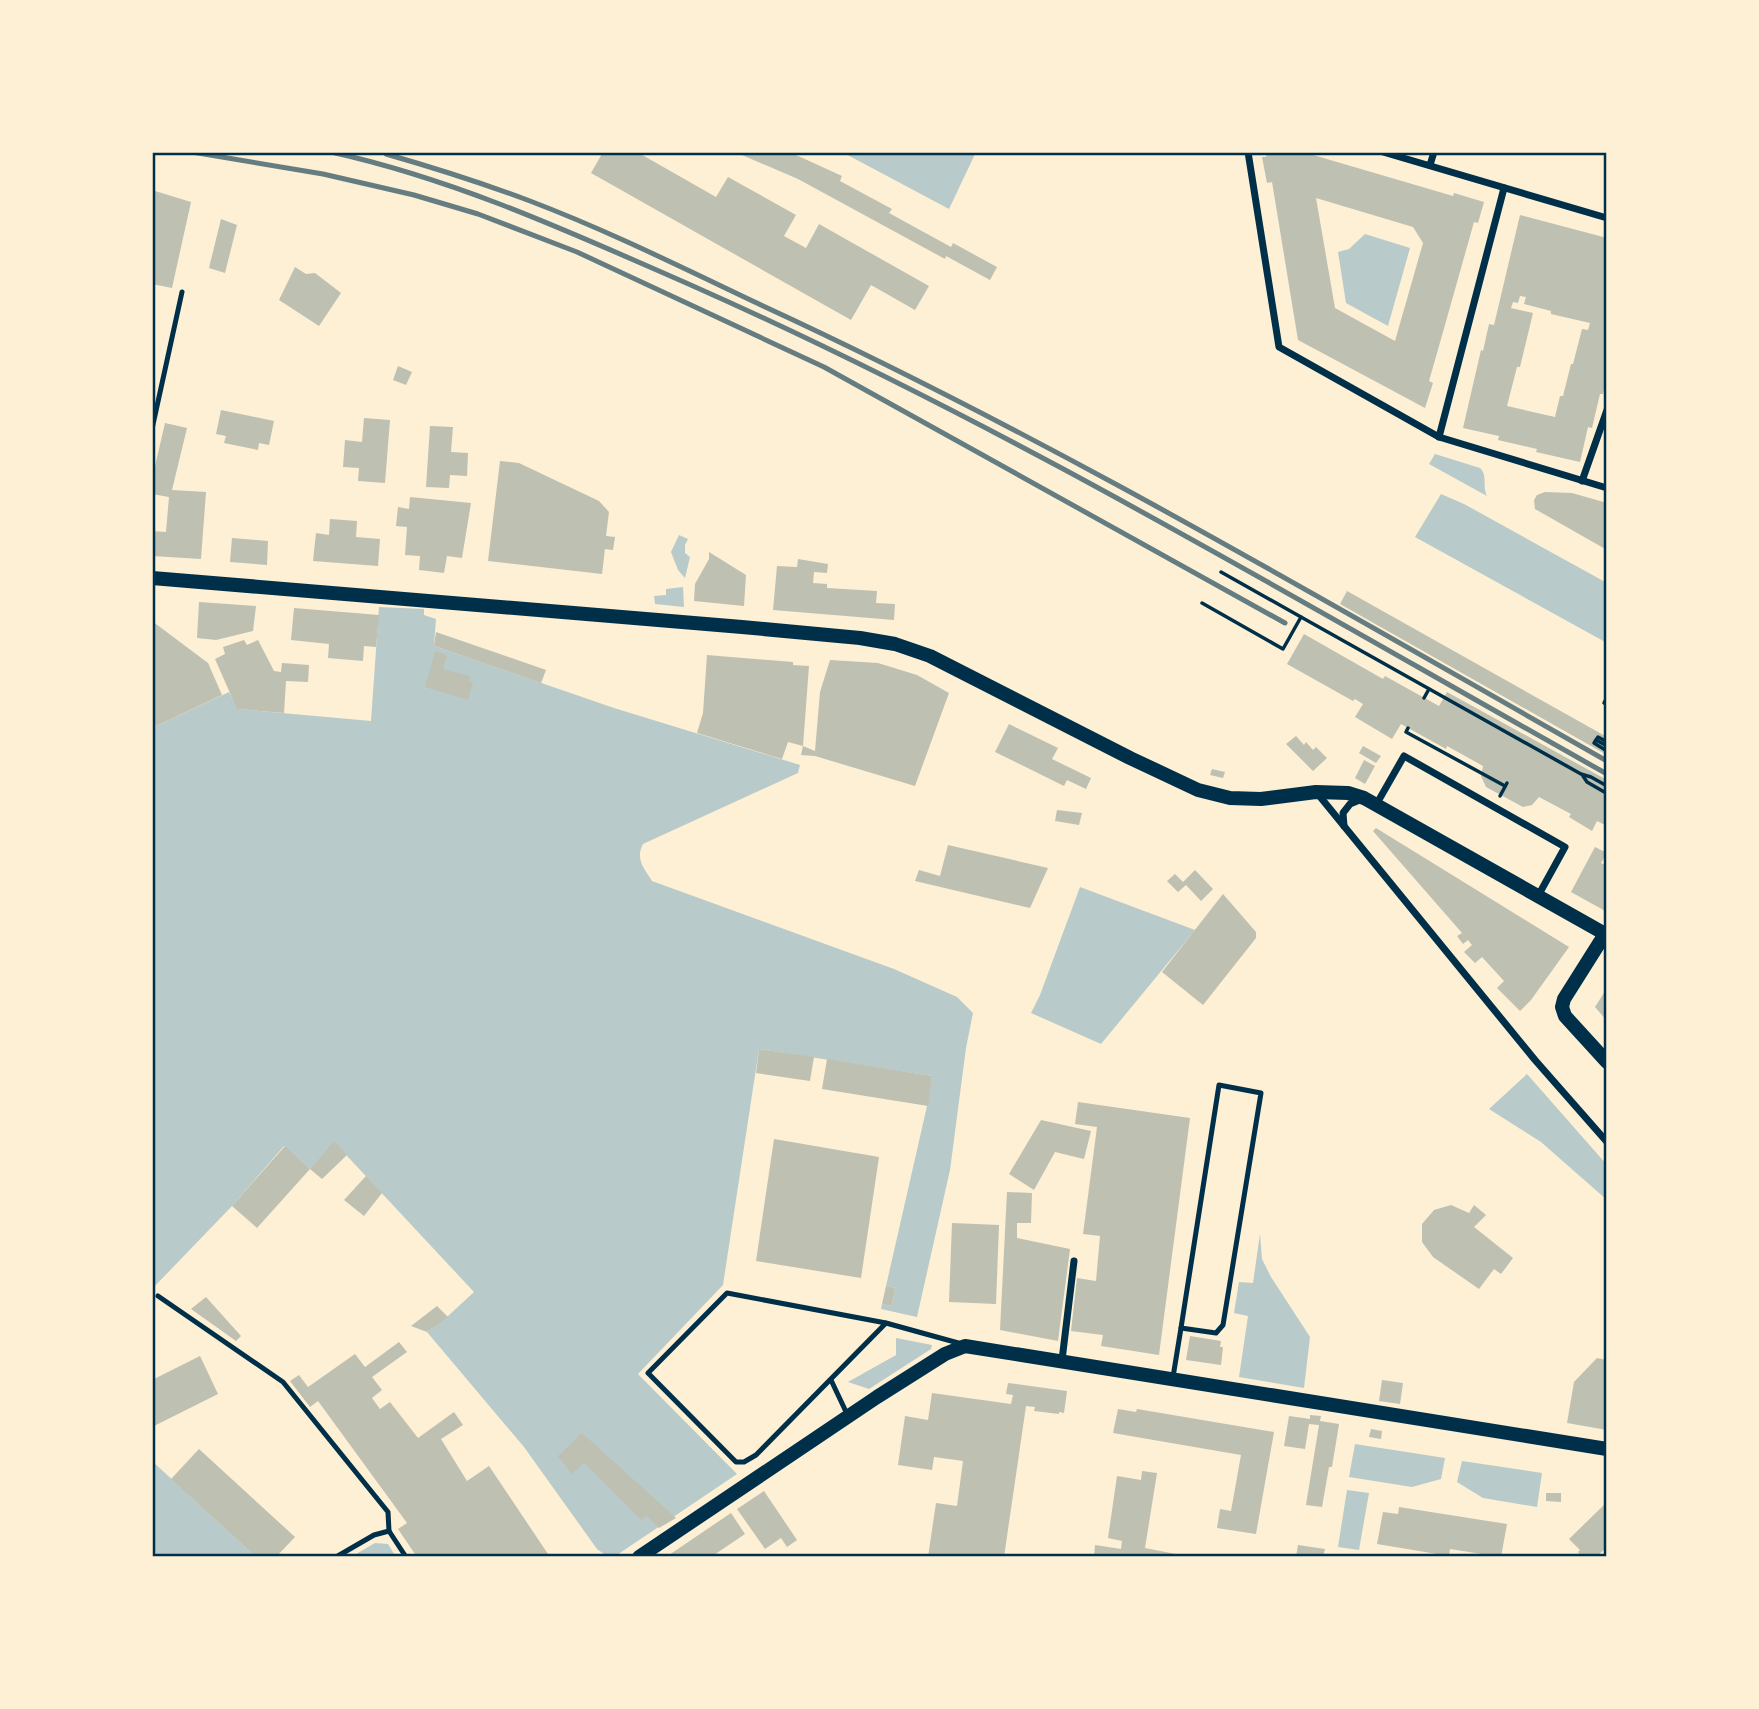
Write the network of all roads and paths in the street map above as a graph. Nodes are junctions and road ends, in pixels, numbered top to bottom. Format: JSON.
{"nodes":[{"id":1,"x":1248,"y":152,"type":"edge"},
{"id":2,"x":1383,"y":152,"type":"edge"},
{"id":3,"x":1434,"y":152,"type":"edge"},
{"id":4,"x":1430,"y":165,"type":"junction"},
{"id":5,"x":1504,"y":188,"type":"junction"},
{"id":6,"x":1607,"y":218,"type":"edge"},
{"id":7,"x":182,"y":292,"type":"dead end"},
{"id":8,"x":1607,"y":410,"type":"edge"},
{"id":9,"x":152,"y":429,"type":"edge"},
{"id":10,"x":1439,"y":437,"type":"junction"},
{"id":11,"x":1582,"y":481,"type":"junction"},
{"id":12,"x":1607,"y":488,"type":"edge"},
{"id":13,"x":1221,"y":572,"type":"dead end"},
{"id":14,"x":152,"y":578,"type":"edge"},
{"id":15,"x":1202,"y":603,"type":"dead end"},
{"id":16,"x":1301,"y":618,"type":"junction"},
{"id":17,"x":1429,"y":689,"type":"junction"},
{"id":18,"x":1424,"y":698,"type":"dead end"},
{"id":19,"x":1408,"y":728,"type":"dead end"},
{"id":20,"x":1596,"y":740,"type":"dead end"},
{"id":21,"x":1530,"y":746,"type":"junction"},
{"id":22,"x":1607,"y":746,"type":"edge"},
{"id":23,"x":1525,"y":754,"type":"dead end"},
{"id":24,"x":1581,"y":774,"type":"junction"},
{"id":25,"x":1506,"y":786,"type":"dead end"},
{"id":26,"x":1607,"y":786,"type":"edge"},
{"id":27,"x":1316,"y":792,"type":"junction"},
{"id":28,"x":1606,"y":793,"type":"edge"},
{"id":29,"x":1370,"y":802,"type":"junction"},
{"id":30,"x":1344,"y":827,"type":"junction"},
{"id":31,"x":1538,"y":896,"type":"junction"},
{"id":32,"x":1606,"y":935,"type":"edge"},
{"id":33,"x":1607,"y":1062,"type":"edge"},
{"id":34,"x":1607,"y":1142,"type":"edge"},
{"id":35,"x":1074,"y":1261,"type":"dead end"},
{"id":36,"x":158,"y":1296,"type":"dead end"},
{"id":37,"x":886,"y":1323,"type":"junction"},
{"id":38,"x":1181,"y":1328,"type":"junction"},
{"id":39,"x":965,"y":1346,"type":"junction"},
{"id":40,"x":1062,"y":1360,"type":"junction"},
{"id":41,"x":831,"y":1380,"type":"junction"},
{"id":42,"x":1172,"y":1380,"type":"junction"},
{"id":43,"x":848,"y":1416,"type":"junction"},
{"id":44,"x":1607,"y":1449,"type":"edge"},
{"id":45,"x":389,"y":1531,"type":"junction"},
{"id":46,"x":336,"y":1557,"type":"edge"},
{"id":47,"x":406,"y":1557,"type":"edge"},
{"id":48,"x":639,"y":1557,"type":"edge"}],
"edges":[{"from":1,"to":10,"type":"street"},
{"from":2,"to":4,"type":"street"},
{"from":3,"to":4,"type":"street"},
{"from":4,"to":5,"type":"street"},
{"from":5,"to":6,"type":"street"},
{"from":5,"to":10,"type":"street"},
{"from":7,"to":9,"type":"lane"},
{"from":8,"to":11,"type":"street"},
{"from":10,"to":11,"type":"street"},
{"from":11,"to":12,"type":"street"},
{"from":13,"to":16,"type":"path"},
{"from":14,"to":27,"type":"main road"},
{"from":15,"to":16,"type":"path"},
{"from":16,"to":17,"type":"path"},
{"from":17,"to":18,"type":"path"},
{"from":17,"to":21,"type":"path"},
{"from":19,"to":25,"type":"path"},
{"from":20,"to":22,"type":"path"},
{"from":21,"to":23,"type":"path"},
{"from":21,"to":24,"type":"path"},
{"from":24,"to":26,"type":"path"},
{"from":24,"to":28,"type":"path"},
{"from":27,"to":29,"type":"main road"},
{"from":27,"to":30,"type":"street"},
{"from":29,"to":30,"type":"street"},
{"from":29,"to":31,"type":"main road"},
{"from":29,"to":31,"type":"street"},
{"from":30,"to":34,"type":"street"},
{"from":31,"to":32,"type":"main road"},
{"from":32,"to":33,"type":"main road"},
{"from":35,"to":40,"type":"street"},
{"from":36,"to":45,"type":"lane"},
{"from":37,"to":39,"type":"lane"},
{"from":37,"to":41,"type":"lane"},
{"from":37,"to":41,"type":"lane"},
{"from":38,"to":38,"type":"lane"},
{"from":38,"to":42,"type":"lane"},
{"from":39,"to":40,"type":"main road"},
{"from":39,"to":43,"type":"main road"},
{"from":40,"to":42,"type":"main road"},
{"from":41,"to":43,"type":"lane"},
{"from":42,"to":44,"type":"main road"},
{"from":43,"to":48,"type":"main road"},
{"from":45,"to":46,"type":"lane"},
{"from":45,"to":47,"type":"lane"}]}
